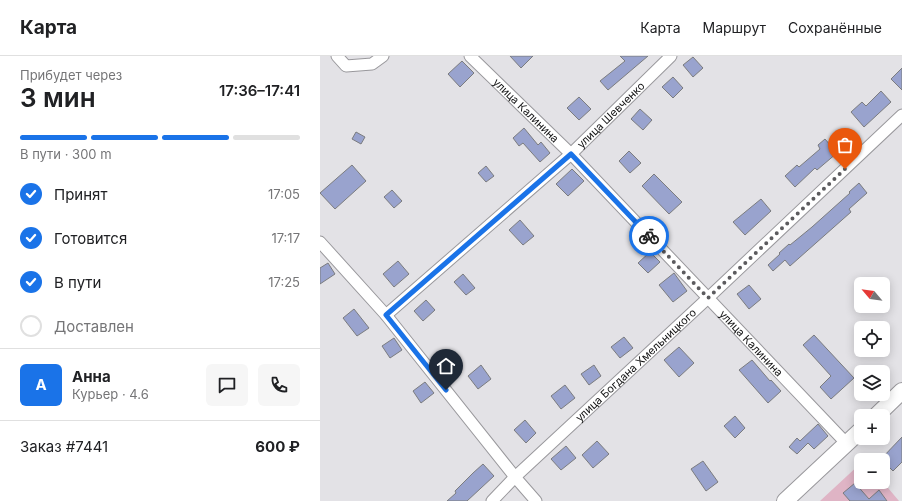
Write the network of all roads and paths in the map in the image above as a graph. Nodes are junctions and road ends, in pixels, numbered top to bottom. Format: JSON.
{"nodes":[{"id":1,"x":337,"y":56,"type":"edge"},
{"id":2,"x":383,"y":56,"type":"edge"},
{"id":3,"x":470,"y":56,"type":"edge"},
{"id":4,"x":671,"y":56,"type":"edge"},
{"id":5,"x":902,"y":115,"type":"edge"},
{"id":6,"x":571,"y":154,"type":"junction"},
{"id":7,"x":320,"y":242,"type":"edge"},
{"id":8,"x":708,"y":298,"type":"junction"},
{"id":9,"x":386,"y":315,"type":"junction"},
{"id":10,"x":902,"y":391,"type":"edge"},
{"id":11,"x":883,"y":409,"type":"edge"},
{"id":12,"x":854,"y":437,"type":"edge"},
{"id":13,"x":847,"y":444,"type":"junction"},
{"id":14,"x":515,"y":477,"type":"junction"},
{"id":15,"x":492,"y":501,"type":"edge"},
{"id":16,"x":536,"y":501,"type":"edge"},
{"id":17,"x":785,"y":501,"type":"edge"}],
"edges":[{"from":1,"to":2,"type":"street"},
{"from":3,"to":6,"type":"street","name":"улица Калинина"},
{"from":4,"to":6,"type":"street","name":"улица Шевченко"},
{"from":5,"to":8,"type":"street","name":"улица Богдана Хмельницкого"},
{"from":6,"to":8,"type":"street","name":"улица Калинина"},
{"from":6,"to":9,"type":"street","name":"улица Шевченко"},
{"from":7,"to":9,"type":"street"},
{"from":8,"to":13,"type":"street","name":"улица Калинина"},
{"from":8,"to":14,"type":"street","name":"улица Богдана Хмельницкого"},
{"from":9,"to":14,"type":"street"},
{"from":10,"to":11,"type":"highway"},
{"from":12,"to":13,"type":"highway"},
{"from":13,"to":17,"type":"highway"},
{"from":14,"to":15,"type":"street","name":"улица Богдана Хмельницкого"},
{"from":14,"to":16,"type":"street"}]}
